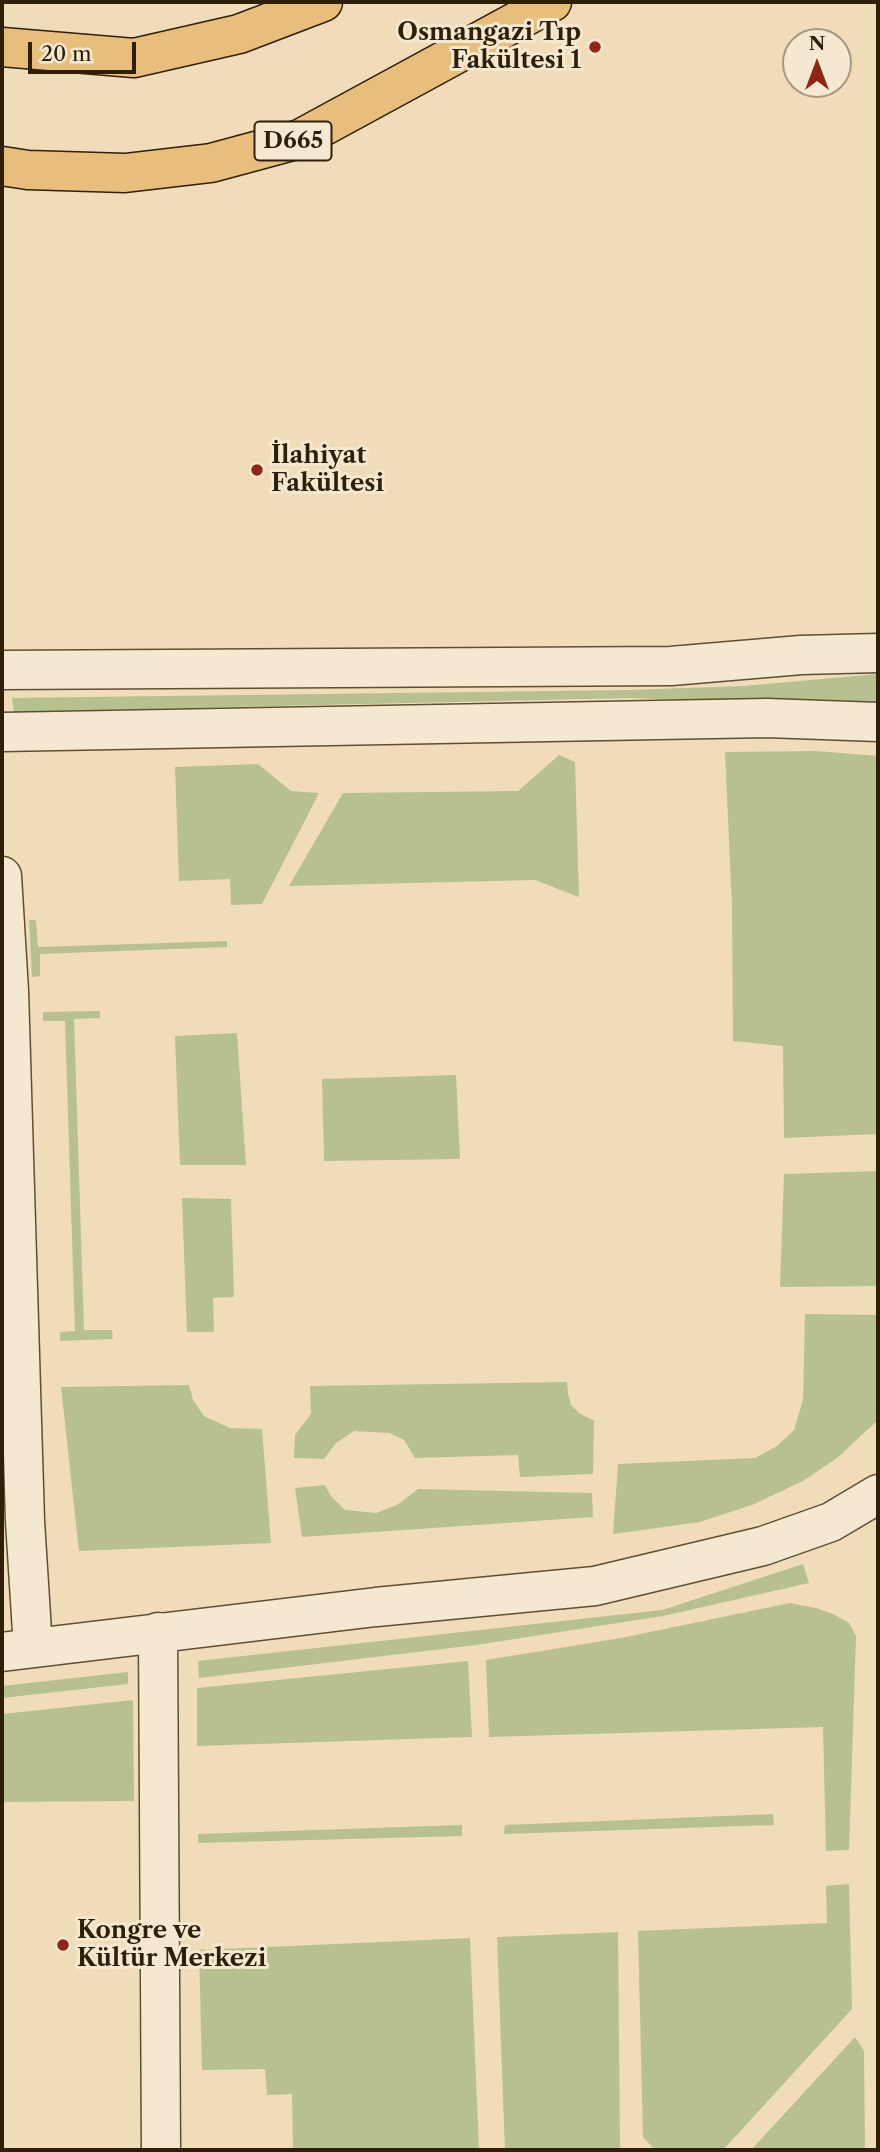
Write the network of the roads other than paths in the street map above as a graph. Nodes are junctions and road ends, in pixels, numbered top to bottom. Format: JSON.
{"nodes":[{"id":1,"x":323,"y":2,"type":"edge"},
{"id":2,"x":552,"y":2,"type":"edge"},
{"id":3,"x":2,"y":47,"type":"edge"},
{"id":4,"x":2,"y":166,"type":"edge"},
{"id":5,"x":878,"y":653,"type":"edge"},
{"id":6,"x":2,"y":670,"type":"edge"},
{"id":7,"x":878,"y":722,"type":"edge"},
{"id":8,"x":2,"y":733,"type":"edge"},
{"id":9,"x":2,"y":876,"type":"edge"},
{"id":10,"x":878,"y":1494,"type":"edge"},
{"id":11,"x":159,"y":1632,"type":"junction"},
{"id":12,"x":17,"y":1650,"type":"edge"},
{"id":13,"x":161,"y":2150,"type":"edge"}],
"edges":[{"from":1,"to":3,"type":"highway"},
{"from":2,"to":4,"type":"highway","number":"D665"},
{"from":5,"to":6,"type":"street"},
{"from":7,"to":8,"type":"street"},
{"from":9,"to":12,"type":"street"},
{"from":10,"to":11,"type":"street"},
{"from":11,"to":12,"type":"street"},
{"from":11,"to":13,"type":"street"}]}
